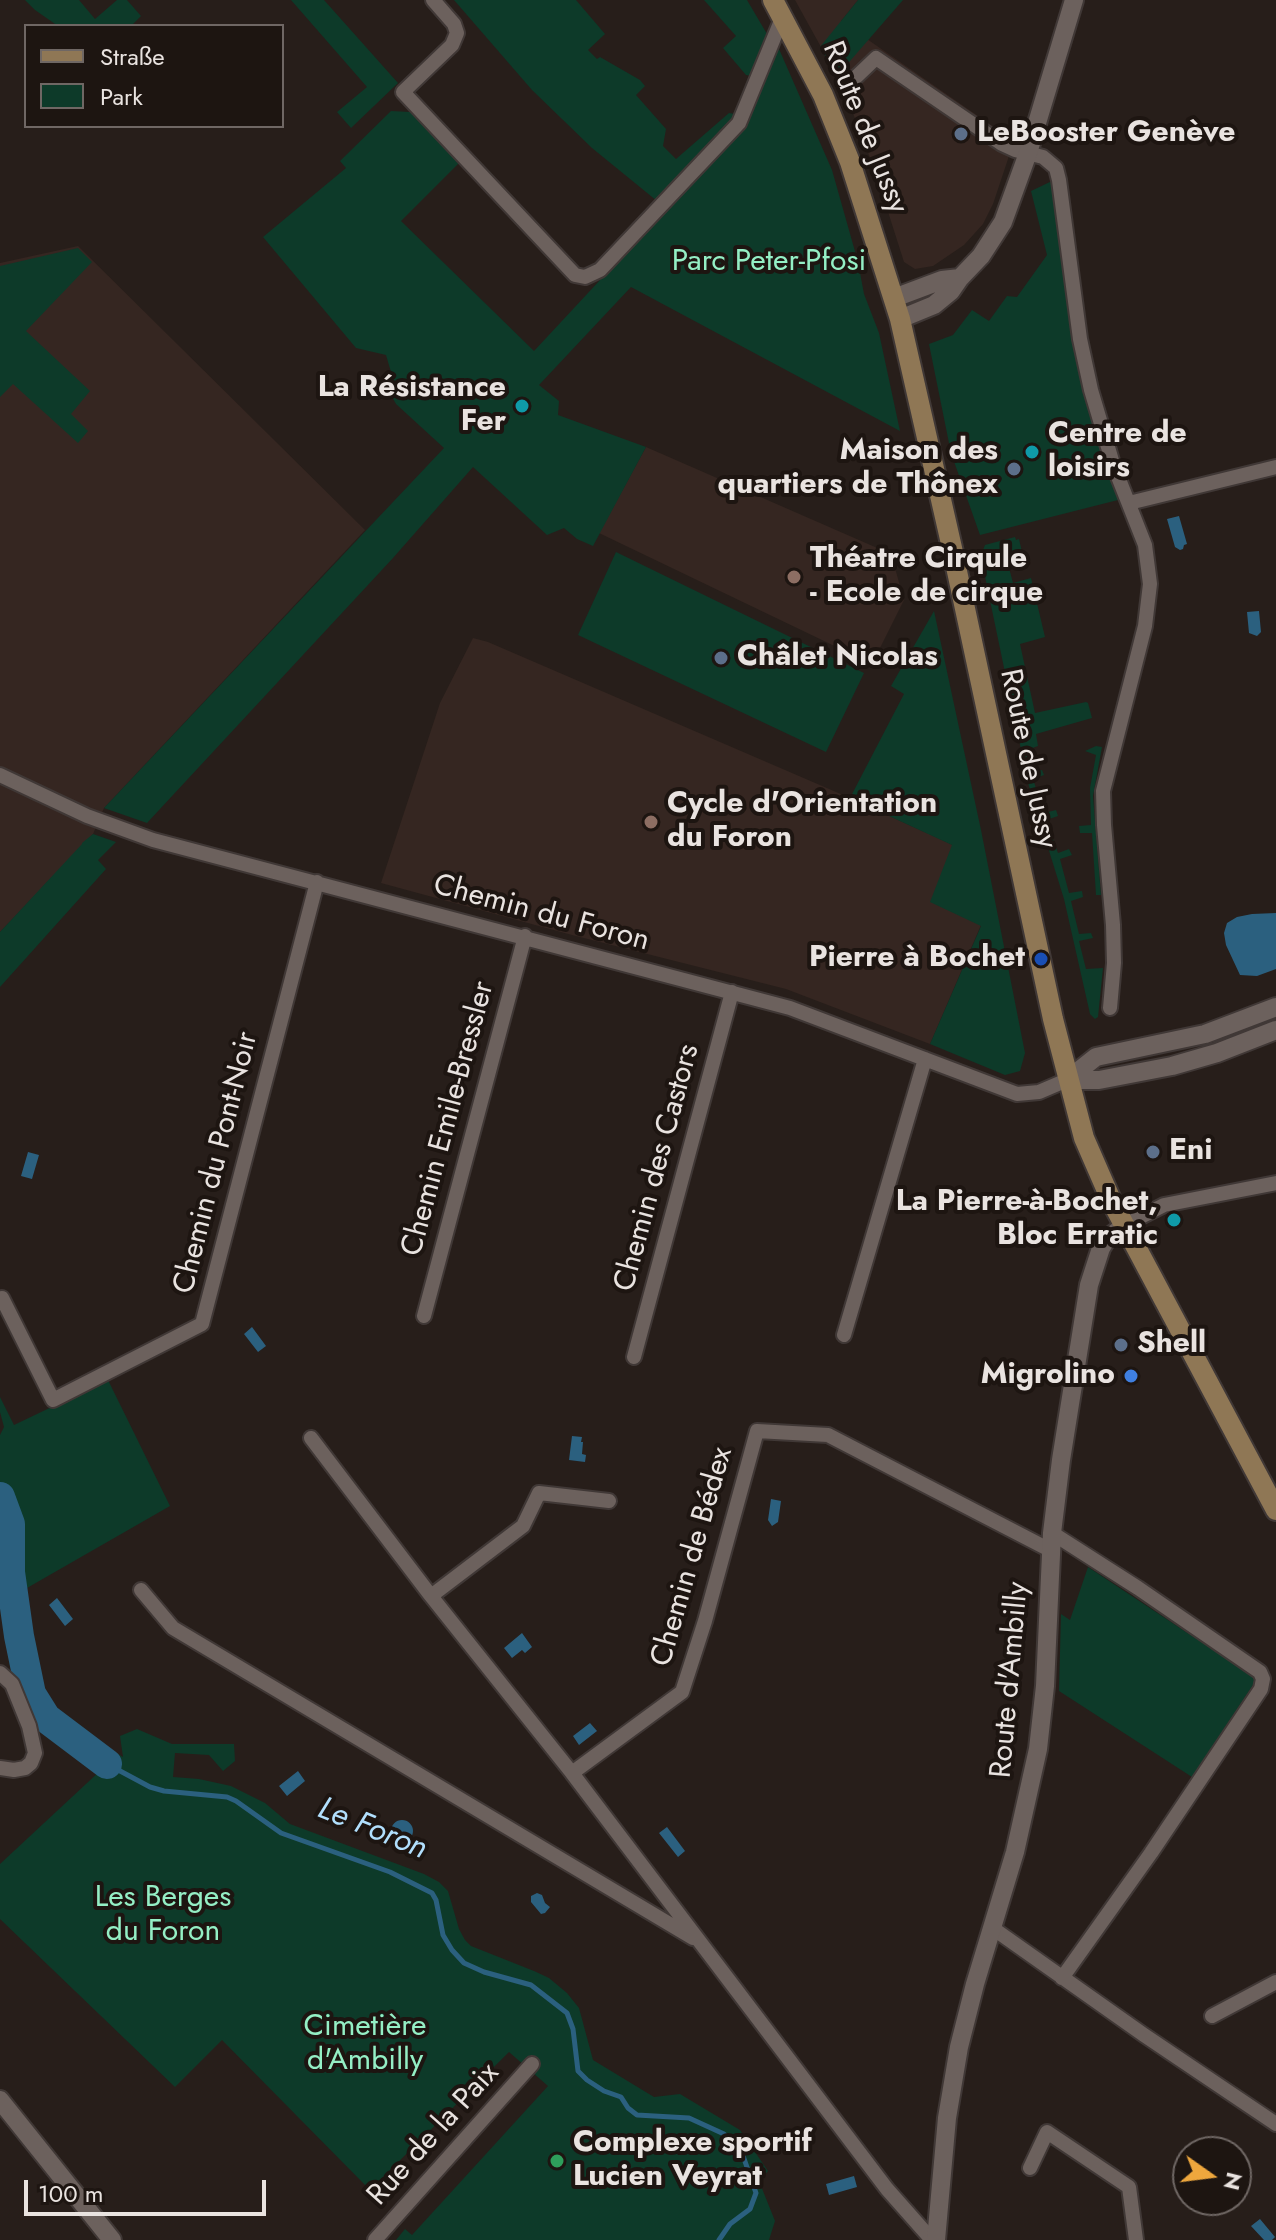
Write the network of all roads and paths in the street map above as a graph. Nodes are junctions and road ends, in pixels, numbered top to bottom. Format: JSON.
{"nodes":[{"id":1,"x":433,"y":0,"type":"edge"},
{"id":2,"x":1074,"y":0,"type":"edge"},
{"id":3,"x":778,"y":8,"type":"edge"},
{"id":4,"x":855,"y":78,"type":"dead end"},
{"id":5,"x":1028,"y":153,"type":"junction"},
{"id":6,"x":960,"y":278,"type":"junction"},
{"id":7,"x":894,"y":298,"type":"junction"},
{"id":8,"x":900,"y":319,"type":"junction"},
{"id":9,"x":1276,"y":467,"type":"edge"},
{"id":10,"x":1129,"y":503,"type":"junction"},
{"id":11,"x":0,"y":775,"type":"edge"},
{"id":12,"x":317,"y":882,"type":"junction"},
{"id":13,"x":525,"y":936,"type":"junction"},
{"id":14,"x":732,"y":992,"type":"junction"},
{"id":15,"x":1276,"y":1007,"type":"edge"},
{"id":16,"x":1110,"y":1008,"type":"dead end"},
{"id":17,"x":1276,"y":1030,"type":"edge"},
{"id":18,"x":925,"y":1059,"type":"junction"},
{"id":19,"x":1067,"y":1080,"type":"junction"},
{"id":20,"x":1276,"y":1183,"type":"edge"},
{"id":21,"x":1125,"y":1225,"type":"junction"},
{"id":22,"x":2,"y":1298,"type":"dead end"},
{"id":23,"x":424,"y":1316,"type":"dead end"},
{"id":24,"x":844,"y":1335,"type":"dead end"},
{"id":25,"x":634,"y":1357,"type":"dead end"},
{"id":26,"x":311,"y":1438,"type":"dead end"},
{"id":27,"x":609,"y":1501,"type":"dead end"},
{"id":28,"x":1276,"y":1510,"type":"edge"},
{"id":29,"x":1051,"y":1542,"type":"junction"},
{"id":30,"x":141,"y":1590,"type":"dead end"},
{"id":31,"x":431,"y":1596,"type":"junction"},
{"id":32,"x":0,"y":1673,"type":"edge"},
{"id":33,"x":1270,"y":1676,"type":"edge"},
{"id":34,"x":0,"y":1768,"type":"edge"},
{"id":35,"x":572,"y":1773,"type":"junction"},
{"id":36,"x":991,"y":1927,"type":"junction"},
{"id":37,"x":700,"y":1943,"type":"junction"},
{"id":38,"x":1062,"y":1978,"type":"junction"},
{"id":39,"x":1276,"y":1982,"type":"edge"},
{"id":40,"x":1212,"y":2016,"type":"dead end"},
{"id":41,"x":532,"y":2064,"type":"dead end"},
{"id":42,"x":0,"y":2100,"type":"edge"},
{"id":43,"x":0,"y":2119,"type":"edge"},
{"id":44,"x":1276,"y":2124,"type":"edge"},
{"id":45,"x":1030,"y":2168,"type":"dead end"},
{"id":46,"x":96,"y":2240,"type":"edge"},
{"id":47,"x":112,"y":2240,"type":"edge"},
{"id":48,"x":375,"y":2240,"type":"edge"},
{"id":49,"x":934,"y":2240,"type":"edge"},
{"id":50,"x":1136,"y":2240,"type":"edge"}],
"edges":[{"from":1,"to":3,"type":"street"},
{"from":2,"to":5,"type":"street"},
{"from":3,"to":7,"type":"main road","name":"Route de Jussy"},
{"from":4,"to":5,"type":"street"},
{"from":5,"to":6,"type":"street"},
{"from":5,"to":10,"type":"street"},
{"from":6,"to":7,"type":"street"},
{"from":6,"to":8,"type":"street"},
{"from":7,"to":8,"type":"main road","name":"Route de Jussy"},
{"from":8,"to":19,"type":"main road","name":"Route de Jussy"},
{"from":9,"to":10,"type":"street"},
{"from":10,"to":16,"type":"street"},
{"from":11,"to":12,"type":"street","name":"Chemin du Foron"},
{"from":12,"to":13,"type":"street","name":"Chemin du Foron"},
{"from":12,"to":22,"type":"street","name":"Chemin du Pont-Noir"},
{"from":13,"to":14,"type":"street","name":"Chemin du Foron"},
{"from":13,"to":23,"type":"street","name":"Chemin Emile-Bressler"},
{"from":14,"to":18,"type":"street","name":"Chemin du Foron"},
{"from":14,"to":25,"type":"street","name":"Chemin des Castors"},
{"from":15,"to":19,"type":"street"},
{"from":17,"to":19,"type":"street"},
{"from":18,"to":19,"type":"street","name":"Chemin du Foron"},
{"from":18,"to":24,"type":"street"},
{"from":19,"to":21,"type":"main road","name":"Route de Jussy"},
{"from":20,"to":21,"type":"street"},
{"from":21,"to":28,"type":"main road","name":"Route de Jussy"},
{"from":21,"to":29,"type":"street","name":"Route d'Ambilly"},
{"from":26,"to":31,"type":"street"},
{"from":27,"to":31,"type":"street"},
{"from":29,"to":33,"type":"street"},
{"from":29,"to":35,"type":"street","name":"Chemin de Bédex"},
{"from":29,"to":36,"type":"street","name":"Route d'Ambilly"},
{"from":30,"to":37,"type":"street"},
{"from":31,"to":35,"type":"street"},
{"from":32,"to":34,"type":"street"},
{"from":33,"to":38,"type":"street"},
{"from":35,"to":37,"type":"street"},
{"from":36,"to":38,"type":"street"},
{"from":36,"to":49,"type":"street","name":"Route d'Ambilly"},
{"from":37,"to":49,"type":"street"},
{"from":38,"to":44,"type":"street"},
{"from":39,"to":40,"type":"street"},
{"from":41,"to":48,"type":"street","name":"Rue de la Paix"},
{"from":42,"to":47,"type":"street"},
{"from":43,"to":46,"type":"street"},
{"from":45,"to":50,"type":"street"}]}
